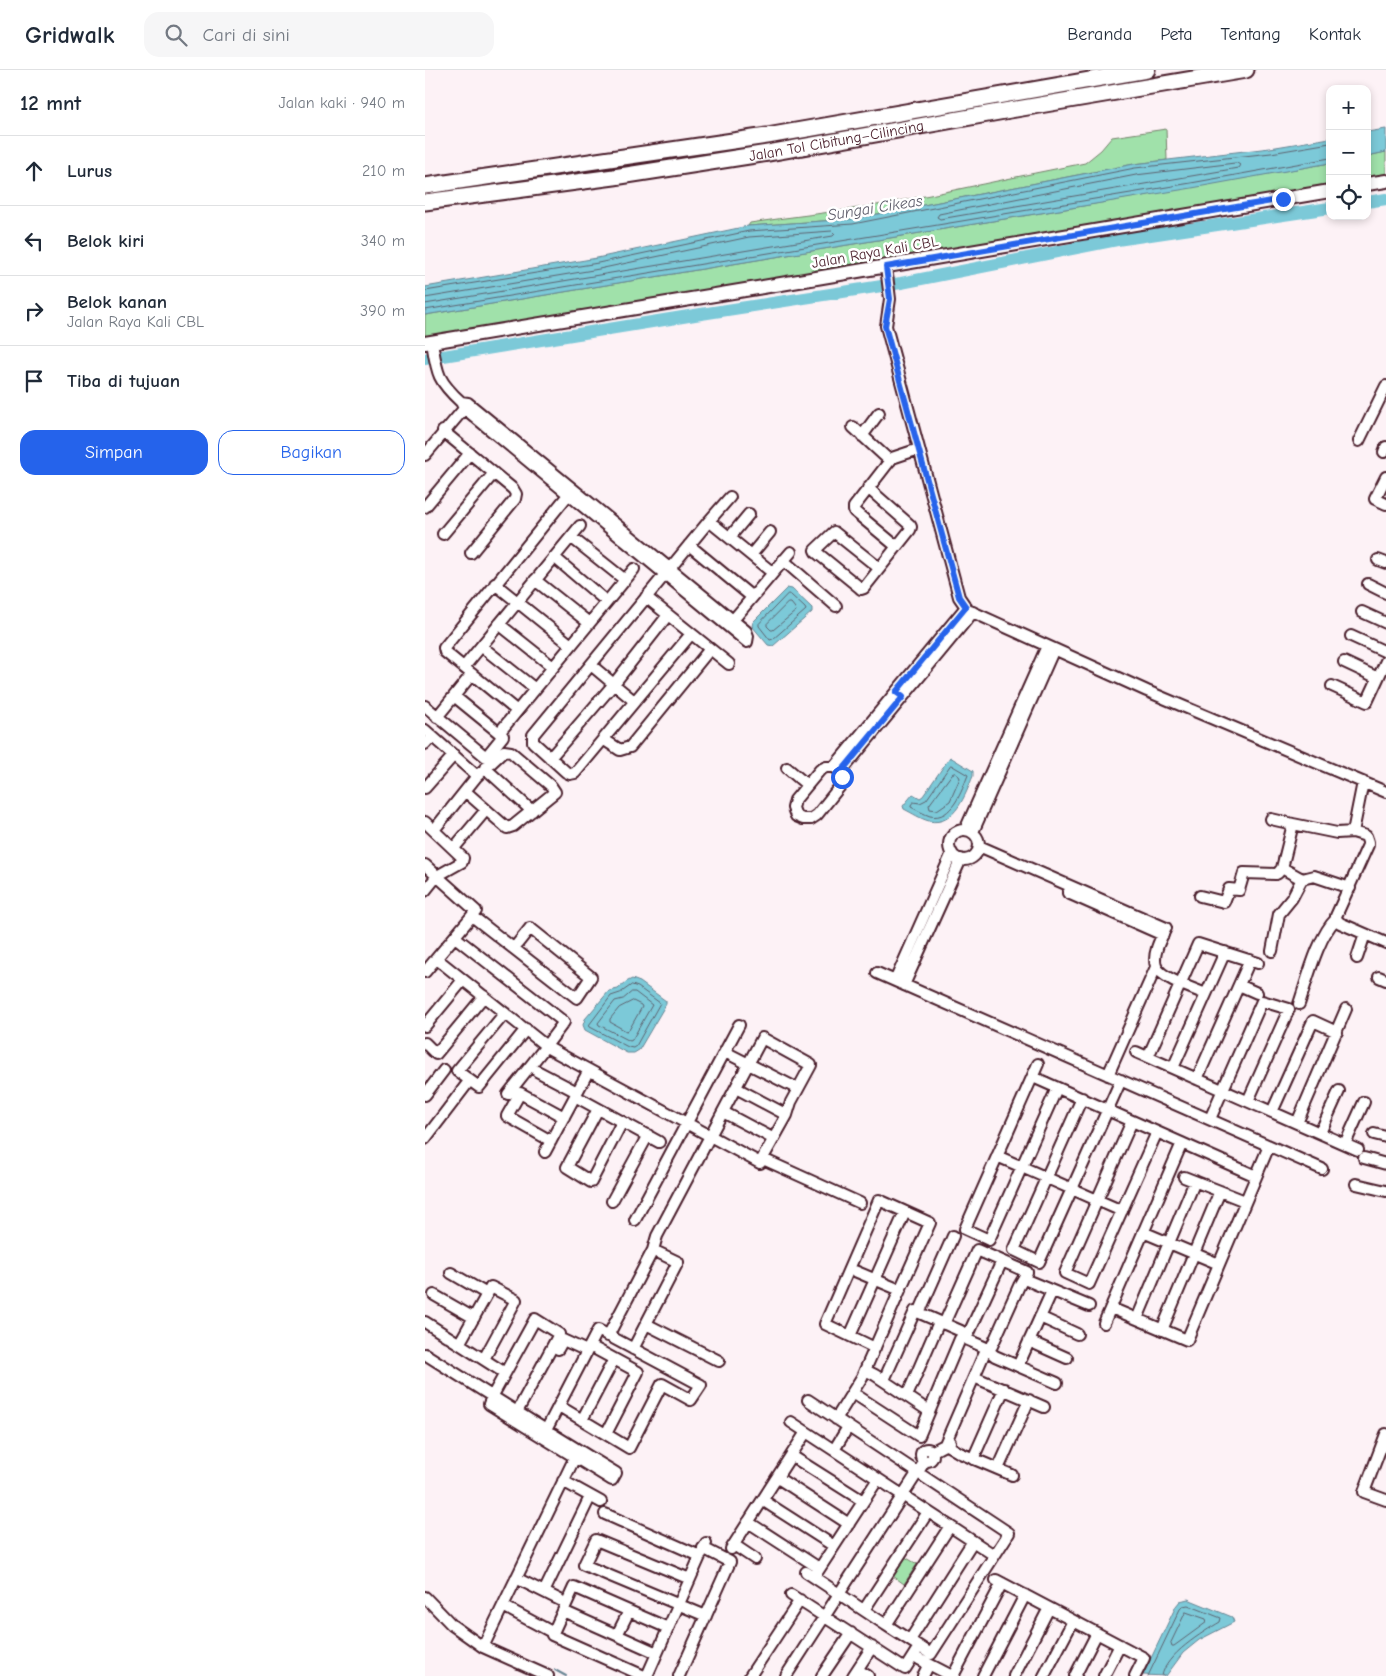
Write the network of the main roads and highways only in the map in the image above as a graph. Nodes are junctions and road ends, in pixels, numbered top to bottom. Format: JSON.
{"nodes":[{"id":1,"x":1147,"y":70,"type":"edge"},
{"id":2,"x":1246,"y":70,"type":"edge"},
{"id":3,"x":1386,"y":181,"type":"edge"},
{"id":4,"x":1371,"y":183,"type":"edge"},
{"id":5,"x":425,"y":186,"type":"edge"},
{"id":6,"x":1326,"y":192,"type":"edge"},
{"id":7,"x":425,"y":202,"type":"edge"},
{"id":8,"x":428,"y":342,"type":"edge"}],
"edges":[{"from":1,"to":5,"type":"highway","name":"Jalan Tol Cibitung–Cilincing"},
{"from":2,"to":7,"type":"highway","name":"Jalan Tol Cibitung–Cilincing"},
{"from":3,"to":4,"type":"main road"},
{"from":6,"to":8,"type":"main road","name":"Jalan Raya Kali CBL"}]}
